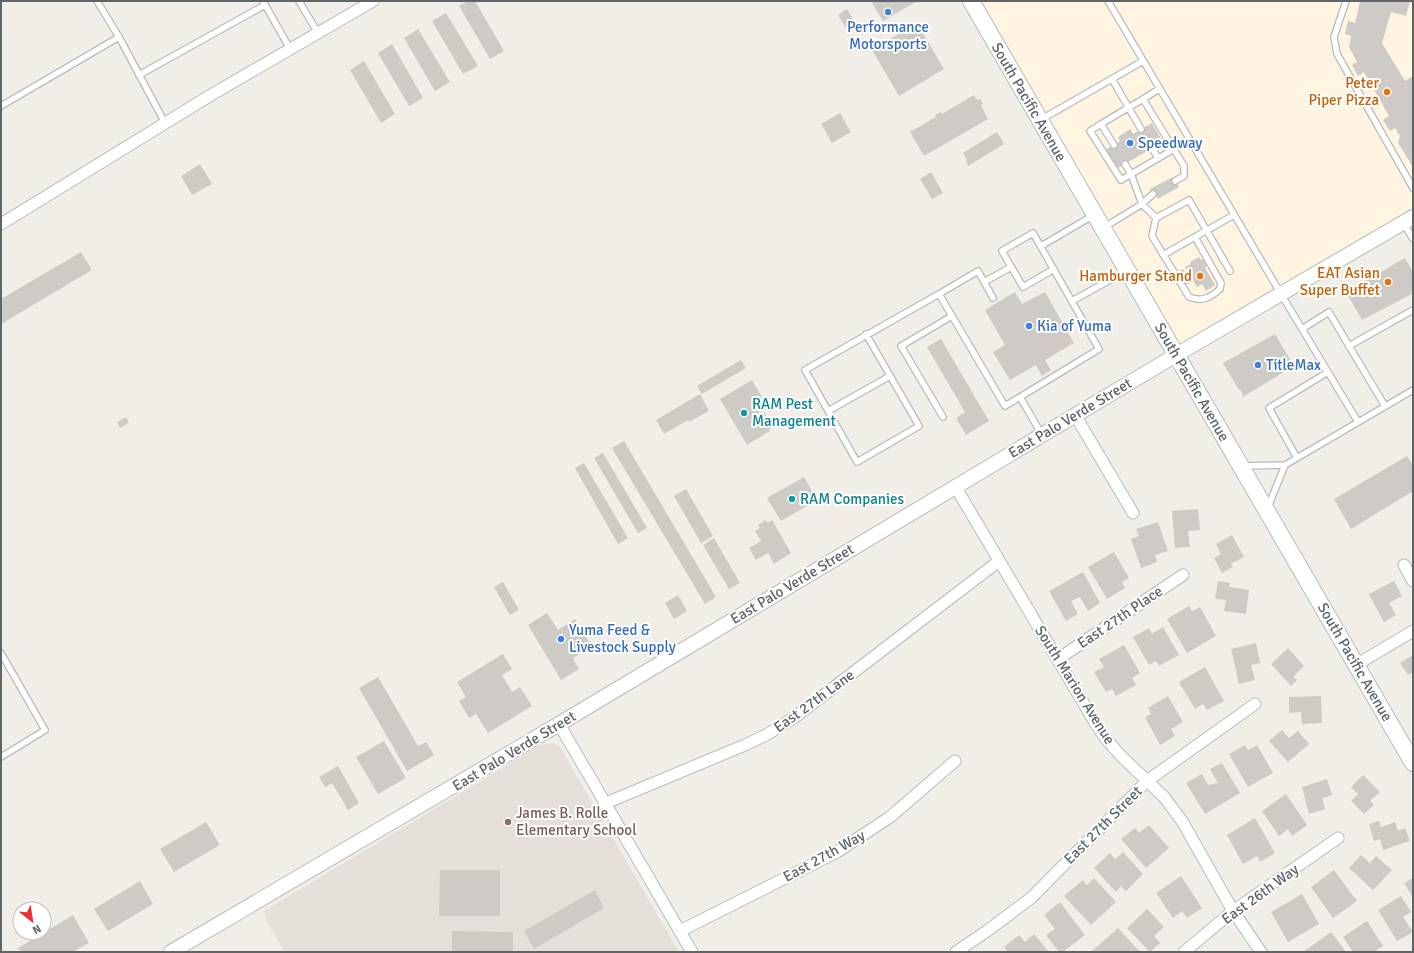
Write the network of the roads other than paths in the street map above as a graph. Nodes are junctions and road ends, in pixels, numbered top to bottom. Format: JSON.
{"nodes":[{"id":1,"x":97,"y":1,"type":"edge"},
{"id":2,"x":299,"y":1,"type":"edge"},
{"id":3,"x":373,"y":1,"type":"edge"},
{"id":4,"x":971,"y":1,"type":"edge"},
{"id":5,"x":1108,"y":1,"type":"edge"},
{"id":6,"x":1346,"y":1,"type":"edge"},
{"id":7,"x":264,"y":3,"type":"edge"},
{"id":8,"x":318,"y":33,"type":"junction"},
{"id":9,"x":119,"y":37,"type":"junction"},
{"id":10,"x":290,"y":49,"type":"junction"},
{"id":11,"x":1142,"y":61,"type":"junction"},
{"id":12,"x":139,"y":75,"type":"junction"},
{"id":13,"x":1112,"y":79,"type":"junction"},
{"id":14,"x":1159,"y":89,"type":"junction"},
{"id":15,"x":1143,"y":99,"type":"junction"},
{"id":16,"x":1,"y":106,"type":"edge"},
{"id":17,"x":1129,"y":108,"type":"junction"},
{"id":18,"x":1040,"y":120,"type":"junction"},
{"id":19,"x":165,"y":123,"type":"junction"},
{"id":20,"x":1101,"y":124,"type":"junction"},
{"id":21,"x":1141,"y":129,"type":"dead end"},
{"id":22,"x":1114,"y":145,"type":"dead end"},
{"id":23,"x":1152,"y":148,"type":"dead end"},
{"id":24,"x":1174,"y":149,"type":"junction"},
{"id":25,"x":1158,"y":158,"type":"junction"},
{"id":26,"x":1125,"y":164,"type":"dead end"},
{"id":27,"x":1131,"y":174,"type":"junction"},
{"id":28,"x":1175,"y":181,"type":"dead end"},
{"id":29,"x":1413,"y":188,"type":"edge"},
{"id":30,"x":1153,"y":194,"type":"dead end"},
{"id":31,"x":1142,"y":204,"type":"junction"},
{"id":32,"x":1234,"y":215,"type":"junction"},
{"id":33,"x":1156,"y":218,"type":"junction"},
{"id":34,"x":1408,"y":220,"type":"edge"},
{"id":35,"x":1099,"y":221,"type":"junction"},
{"id":36,"x":1,"y":224,"type":"edge"},
{"id":37,"x":1207,"y":230,"type":"junction"},
{"id":38,"x":1195,"y":237,"type":"junction"},
{"id":39,"x":1413,"y":239,"type":"edge"},
{"id":40,"x":1041,"y":246,"type":"junction"},
{"id":41,"x":1163,"y":255,"type":"junction"},
{"id":42,"x":1011,"y":267,"type":"junction"},
{"id":43,"x":1054,"y":269,"type":"junction"},
{"id":44,"x":1127,"y":270,"type":"junction"},
{"id":45,"x":1230,"y":271,"type":"dead end"},
{"id":46,"x":984,"y":282,"type":"junction"},
{"id":47,"x":939,"y":294,"type":"junction"},
{"id":48,"x":1281,"y":294,"type":"junction"},
{"id":49,"x":993,"y":298,"type":"dead end"},
{"id":50,"x":1072,"y":301,"type":"junction"},
{"id":51,"x":1413,"y":310,"type":"edge"},
{"id":52,"x":952,"y":316,"type":"junction"},
{"id":53,"x":1302,"y":329,"type":"junction"},
{"id":54,"x":866,"y":334,"type":"junction"},
{"id":55,"x":1349,"y":346,"type":"junction"},
{"id":56,"x":1176,"y":355,"type":"junction"},
{"id":57,"x":1328,"y":372,"type":"junction"},
{"id":58,"x":890,"y":376,"type":"junction"},
{"id":59,"x":1413,"y":390,"type":"edge"},
{"id":60,"x":1020,"y":397,"type":"junction"},
{"id":61,"x":1385,"y":406,"type":"junction"},
{"id":62,"x":828,"y":411,"type":"junction"},
{"id":63,"x":1075,"y":415,"type":"junction"},
{"id":64,"x":943,"y":417,"type":"dead end"},
{"id":65,"x":1358,"y":422,"type":"junction"},
{"id":66,"x":1042,"y":435,"type":"junction"},
{"id":67,"x":1297,"y":458,"type":"junction"},
{"id":68,"x":1285,"y":465,"type":"junction"},
{"id":69,"x":1241,"y":466,"type":"junction"},
{"id":70,"x":955,"y":486,"type":"junction"},
{"id":71,"x":1267,"y":510,"type":"junction"},
{"id":72,"x":1133,"y":513,"type":"dead end"},
{"id":73,"x":999,"y":561,"type":"junction"},
{"id":74,"x":1404,"y":565,"type":"dead end"},
{"id":75,"x":1183,"y":575,"type":"dead end"},
{"id":76,"x":1413,"y":582,"type":"edge"},
{"id":77,"x":1413,"y":631,"type":"edge"},
{"id":78,"x":1,"y":653,"type":"edge"},
{"id":79,"x":1058,"y":659,"type":"junction"},
{"id":80,"x":1356,"y":665,"type":"junction"},
{"id":81,"x":1255,"y":704,"type":"dead end"},
{"id":82,"x":559,"y":724,"type":"junction"},
{"id":83,"x":1,"y":758,"type":"edge"},
{"id":84,"x":955,"y":761,"type":"dead end"},
{"id":85,"x":1413,"y":763,"type":"edge"},
{"id":86,"x":1147,"y":781,"type":"junction"},
{"id":87,"x":606,"y":803,"type":"junction"},
{"id":88,"x":1338,"y":838,"type":"dead end"},
{"id":89,"x":1233,"y":911,"type":"junction"},
{"id":90,"x":680,"y":931,"type":"junction"},
{"id":91,"x":171,"y":952,"type":"edge"},
{"id":92,"x":692,"y":952,"type":"edge"},
{"id":93,"x":956,"y":952,"type":"edge"},
{"id":94,"x":1184,"y":952,"type":"edge"},
{"id":95,"x":1261,"y":952,"type":"edge"}],
"edges":[{"from":1,"to":9,"type":"lane"},
{"from":2,"to":8,"type":"lane"},
{"from":3,"to":8,"type":"street"},
{"from":4,"to":18,"type":"main road","name":"South Pacific Avenue"},
{"from":5,"to":11,"type":"lane"},
{"from":6,"to":29,"type":"lane"},
{"from":7,"to":10,"type":"lane"},
{"from":7,"to":12,"type":"lane"},
{"from":8,"to":10,"type":"street"},
{"from":9,"to":12,"type":"lane"},
{"from":9,"to":16,"type":"lane"},
{"from":10,"to":19,"type":"street"},
{"from":11,"to":13,"type":"lane"},
{"from":11,"to":14,"type":"lane"},
{"from":12,"to":19,"type":"lane"},
{"from":13,"to":17,"type":"lane"},
{"from":13,"to":18,"type":"lane"},
{"from":14,"to":15,"type":"lane"},
{"from":14,"to":32,"type":"lane"},
{"from":15,"to":17,"type":"lane"},
{"from":15,"to":24,"type":"lane"},
{"from":17,"to":20,"type":"lane"},
{"from":17,"to":21,"type":"lane"},
{"from":18,"to":35,"type":"main road","name":"South Pacific Avenue"},
{"from":19,"to":36,"type":"street"},
{"from":20,"to":22,"type":"lane"},
{"from":20,"to":27,"type":"lane"},
{"from":23,"to":25,"type":"lane"},
{"from":24,"to":25,"type":"lane"},
{"from":24,"to":28,"type":"lane"},
{"from":25,"to":27,"type":"lane"},
{"from":26,"to":27,"type":"lane"},
{"from":27,"to":31,"type":"lane"},
{"from":30,"to":31,"type":"lane"},
{"from":31,"to":33,"type":"lane"},
{"from":31,"to":35,"type":"lane"},
{"from":32,"to":37,"type":"lane"},
{"from":32,"to":48,"type":"lane"},
{"from":33,"to":37,"type":"lane"},
{"from":33,"to":41,"type":"lane"},
{"from":34,"to":39,"type":"lane"},
{"from":34,"to":48,"type":"street","name":"East Palo Verde Street"},
{"from":35,"to":40,"type":"lane"},
{"from":35,"to":44,"type":"main road","name":"South Pacific Avenue"},
{"from":37,"to":38,"type":"lane"},
{"from":37,"to":45,"type":"lane"},
{"from":38,"to":41,"type":"lane"},
{"from":38,"to":41,"type":"lane"},
{"from":40,"to":42,"type":"lane"},
{"from":40,"to":43,"type":"lane"},
{"from":42,"to":43,"type":"lane"},
{"from":42,"to":46,"type":"lane"},
{"from":43,"to":50,"type":"lane"},
{"from":44,"to":50,"type":"lane"},
{"from":44,"to":56,"type":"main road","name":"South Pacific Avenue"},
{"from":46,"to":47,"type":"lane"},
{"from":46,"to":49,"type":"lane"},
{"from":47,"to":52,"type":"lane"},
{"from":47,"to":54,"type":"lane"},
{"from":48,"to":53,"type":"lane"},
{"from":48,"to":56,"type":"street","name":"East Palo Verde Street"},
{"from":50,"to":60,"type":"lane"},
{"from":51,"to":55,"type":"lane"},
{"from":52,"to":60,"type":"lane"},
{"from":52,"to":64,"type":"lane"},
{"from":53,"to":55,"type":"lane"},
{"from":53,"to":57,"type":"lane"},
{"from":54,"to":58,"type":"lane"},
{"from":54,"to":62,"type":"lane"},
{"from":55,"to":61,"type":"lane"},
{"from":56,"to":63,"type":"street","name":"East Palo Verde Street"},
{"from":56,"to":69,"type":"main road","name":"South Pacific Avenue"},
{"from":57,"to":65,"type":"lane"},
{"from":57,"to":67,"type":"lane"},
{"from":58,"to":62,"type":"lane"},
{"from":58,"to":62,"type":"lane"},
{"from":59,"to":61,"type":"lane"},
{"from":60,"to":66,"type":"lane"},
{"from":61,"to":65,"type":"lane"},
{"from":63,"to":66,"type":"street","name":"East Palo Verde Street"},
{"from":63,"to":72,"type":"street"},
{"from":65,"to":67,"type":"lane"},
{"from":66,"to":70,"type":"street","name":"East Palo Verde Street"},
{"from":67,"to":68,"type":"lane"},
{"from":68,"to":69,"type":"lane"},
{"from":68,"to":71,"type":"lane"},
{"from":69,"to":71,"type":"main road","name":"South Pacific Avenue"},
{"from":70,"to":73,"type":"street","name":"South Marion Avenue"},
{"from":70,"to":82,"type":"street","name":"East Palo Verde Street"},
{"from":71,"to":80,"type":"main road","name":"South Pacific Avenue"},
{"from":73,"to":79,"type":"street","name":"South Marion Avenue"},
{"from":73,"to":87,"type":"street","name":"East 27th Lane"},
{"from":74,"to":76,"type":"street"},
{"from":75,"to":79,"type":"street","name":"East 27th Place"},
{"from":77,"to":80,"type":"street"},
{"from":78,"to":83,"type":"lane"},
{"from":79,"to":86,"type":"street","name":"South Marion Avenue"},
{"from":80,"to":85,"type":"main road","name":"South Pacific Avenue"},
{"from":81,"to":86,"type":"street","name":"East 27th Street"},
{"from":82,"to":87,"type":"street"},
{"from":82,"to":91,"type":"street","name":"East Palo Verde Street"},
{"from":84,"to":90,"type":"street","name":"East 27th Way"},
{"from":86,"to":89,"type":"street","name":"South Marion Avenue"},
{"from":86,"to":93,"type":"street","name":"East 27th Street"},
{"from":87,"to":90,"type":"street"},
{"from":88,"to":89,"type":"street","name":"East 26th Way"},
{"from":89,"to":94,"type":"street","name":"East 26th Way"},
{"from":89,"to":95,"type":"street","name":"South Marion Avenue"},
{"from":90,"to":92,"type":"street"}]}
